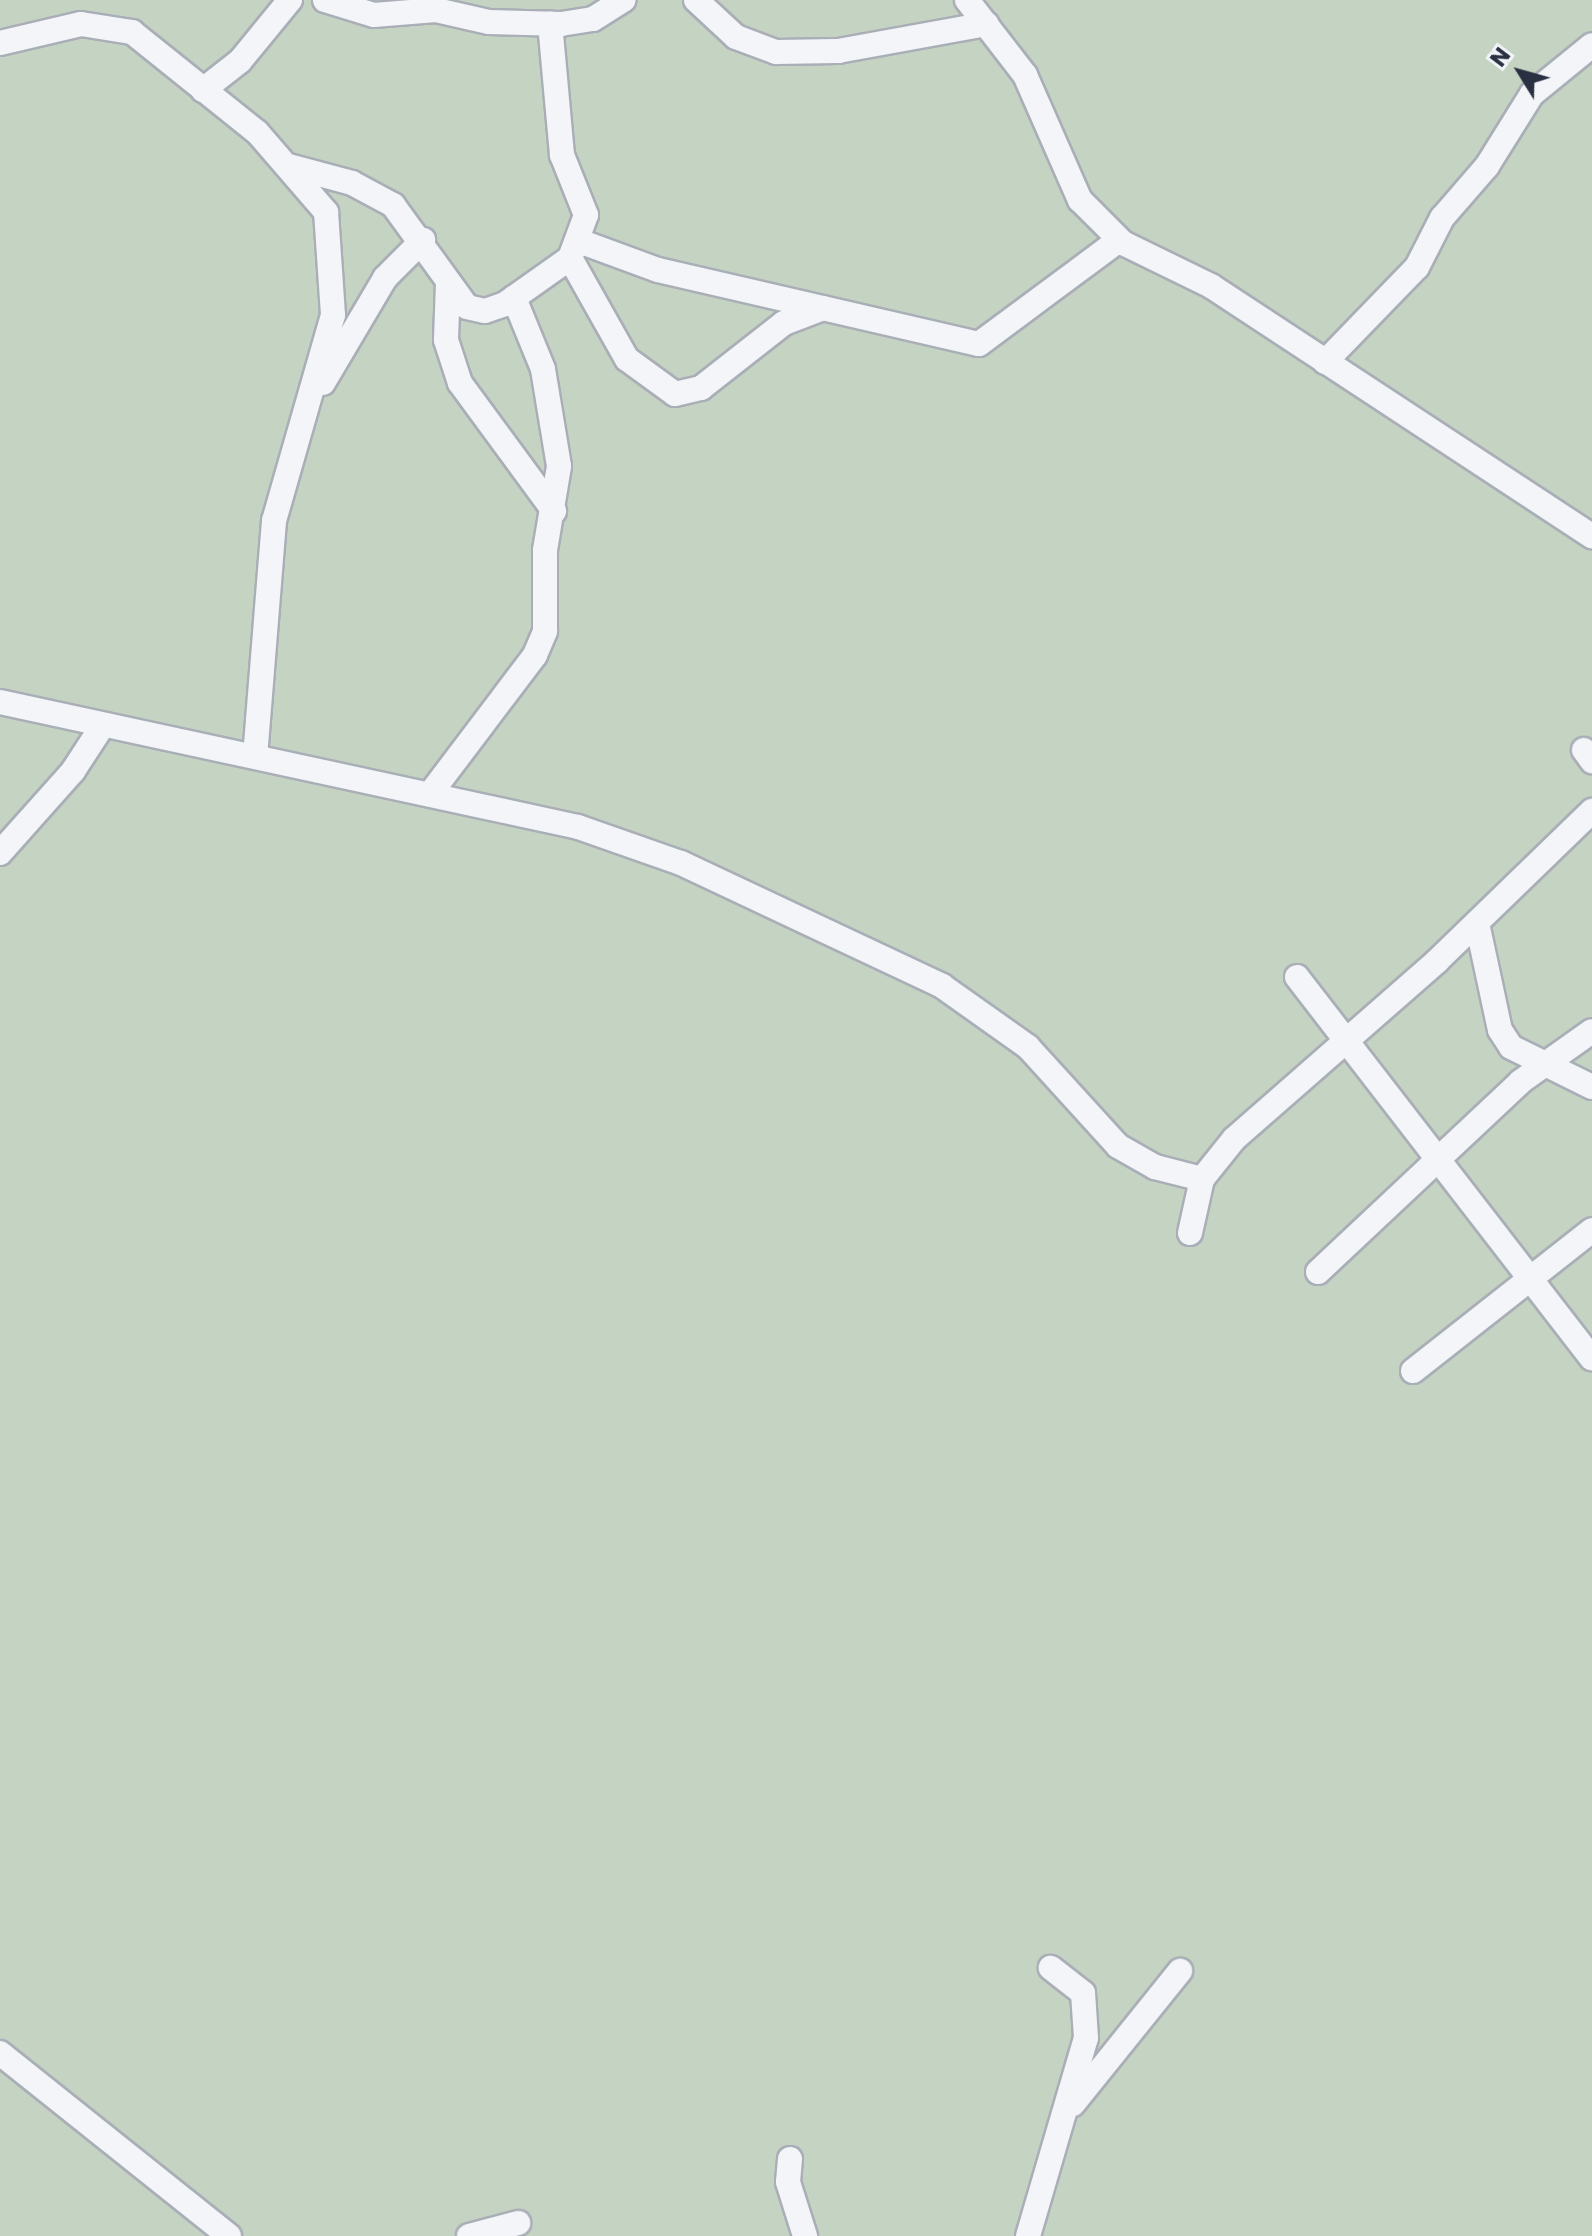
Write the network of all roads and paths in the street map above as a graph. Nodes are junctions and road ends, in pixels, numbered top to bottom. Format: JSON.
{"nodes":[{"id":1,"x":290,"y":0,"type":"edge"},
{"id":2,"x":325,"y":0,"type":"edge"},
{"id":3,"x":624,"y":0,"type":"edge"},
{"id":4,"x":696,"y":0,"type":"edge"},
{"id":5,"x":976,"y":8,"type":"edge"},
{"id":6,"x":550,"y":24,"type":"junction"},
{"id":7,"x":0,"y":43,"type":"edge"},
{"id":8,"x":1592,"y":45,"type":"edge"},
{"id":9,"x":203,"y":90,"type":"junction"},
{"id":10,"x":289,"y":166,"type":"junction"},
{"id":11,"x":423,"y":240,"type":"junction"},
{"id":12,"x":1119,"y":240,"type":"junction"},
{"id":13,"x":575,"y":250,"type":"junction"},
{"id":14,"x":448,"y":282,"type":"junction"},
{"id":15,"x":514,"y":298,"type":"junction"},
{"id":16,"x":823,"y":308,"type":"junction"},
{"id":17,"x":1325,"y":362,"type":"junction"},
{"id":18,"x":305,"y":413,"type":"junction"},
{"id":19,"x":554,"y":511,"type":"junction"},
{"id":20,"x":1592,"y":536,"type":"edge"},
{"id":21,"x":0,"y":702,"type":"edge"},
{"id":22,"x":103,"y":725,"type":"junction"},
{"id":23,"x":255,"y":756,"type":"junction"},
{"id":24,"x":430,"y":794,"type":"junction"},
{"id":25,"x":1592,"y":811,"type":"edge"},
{"id":26,"x":0,"y":853,"type":"edge"},
{"id":27,"x":1477,"y":923,"type":"junction"},
{"id":28,"x":1297,"y":977,"type":"dead end"},
{"id":29,"x":1592,"y":1031,"type":"edge"},
{"id":30,"x":1350,"y":1037,"type":"junction"},
{"id":31,"x":1544,"y":1065,"type":"junction"},
{"id":32,"x":1592,"y":1087,"type":"edge"},
{"id":33,"x":1437,"y":1157,"type":"junction"},
{"id":34,"x":1202,"y":1179,"type":"junction"},
{"id":35,"x":1592,"y":1230,"type":"edge"},
{"id":36,"x":1190,"y":1233,"type":"dead end"},
{"id":37,"x":1318,"y":1272,"type":"dead end"},
{"id":38,"x":1528,"y":1279,"type":"junction"},
{"id":39,"x":1592,"y":1358,"type":"edge"},
{"id":40,"x":1413,"y":1371,"type":"dead end"},
{"id":41,"x":1051,"y":1968,"type":"dead end"},
{"id":42,"x":1180,"y":1971,"type":"dead end"},
{"id":43,"x":0,"y":2053,"type":"edge"},
{"id":44,"x":1071,"y":2106,"type":"junction"},
{"id":45,"x":790,"y":2159,"type":"dead end"},
{"id":46,"x":518,"y":2223,"type":"dead end"},
{"id":47,"x":229,"y":2236,"type":"edge"},
{"id":48,"x":469,"y":2236,"type":"edge"},
{"id":49,"x":805,"y":2236,"type":"edge"},
{"id":50,"x":1028,"y":2236,"type":"edge"}],
"edges":[{"from":1,"to":9,"type":"street"},
{"from":2,"to":6,"type":"street"},
{"from":3,"to":6,"type":"street"},
{"from":4,"to":5,"type":"street"},
{"from":5,"to":12,"type":"street"},
{"from":6,"to":13,"type":"street"},
{"from":7,"to":9,"type":"street"},
{"from":8,"to":17,"type":"street"},
{"from":9,"to":10,"type":"street"},
{"from":10,"to":11,"type":"street"},
{"from":10,"to":18,"type":"street"},
{"from":11,"to":14,"type":"street"},
{"from":11,"to":18,"type":"street"},
{"from":12,"to":16,"type":"street"},
{"from":12,"to":17,"type":"street"},
{"from":13,"to":15,"type":"street"},
{"from":13,"to":16,"type":"street"},
{"from":13,"to":16,"type":"street"},
{"from":14,"to":15,"type":"street"},
{"from":14,"to":19,"type":"street"},
{"from":15,"to":19,"type":"street"},
{"from":17,"to":20,"type":"street"},
{"from":18,"to":23,"type":"street"},
{"from":19,"to":24,"type":"street"},
{"from":21,"to":22,"type":"street"},
{"from":22,"to":23,"type":"street"},
{"from":22,"to":26,"type":"street"},
{"from":23,"to":24,"type":"street"},
{"from":24,"to":34,"type":"street"},
{"from":25,"to":27,"type":"street"},
{"from":27,"to":30,"type":"street"},
{"from":27,"to":31,"type":"street"},
{"from":28,"to":30,"type":"street"},
{"from":29,"to":31,"type":"street"},
{"from":30,"to":33,"type":"street"},
{"from":30,"to":34,"type":"street"},
{"from":31,"to":32,"type":"street"},
{"from":31,"to":33,"type":"street"},
{"from":33,"to":37,"type":"street"},
{"from":33,"to":38,"type":"street"},
{"from":34,"to":36,"type":"street"},
{"from":35,"to":38,"type":"street"},
{"from":38,"to":39,"type":"street"},
{"from":38,"to":40,"type":"street"},
{"from":41,"to":44,"type":"street"},
{"from":42,"to":44,"type":"street"},
{"from":43,"to":47,"type":"street"},
{"from":44,"to":50,"type":"street"},
{"from":45,"to":49,"type":"street"},
{"from":46,"to":48,"type":"street"}]}
